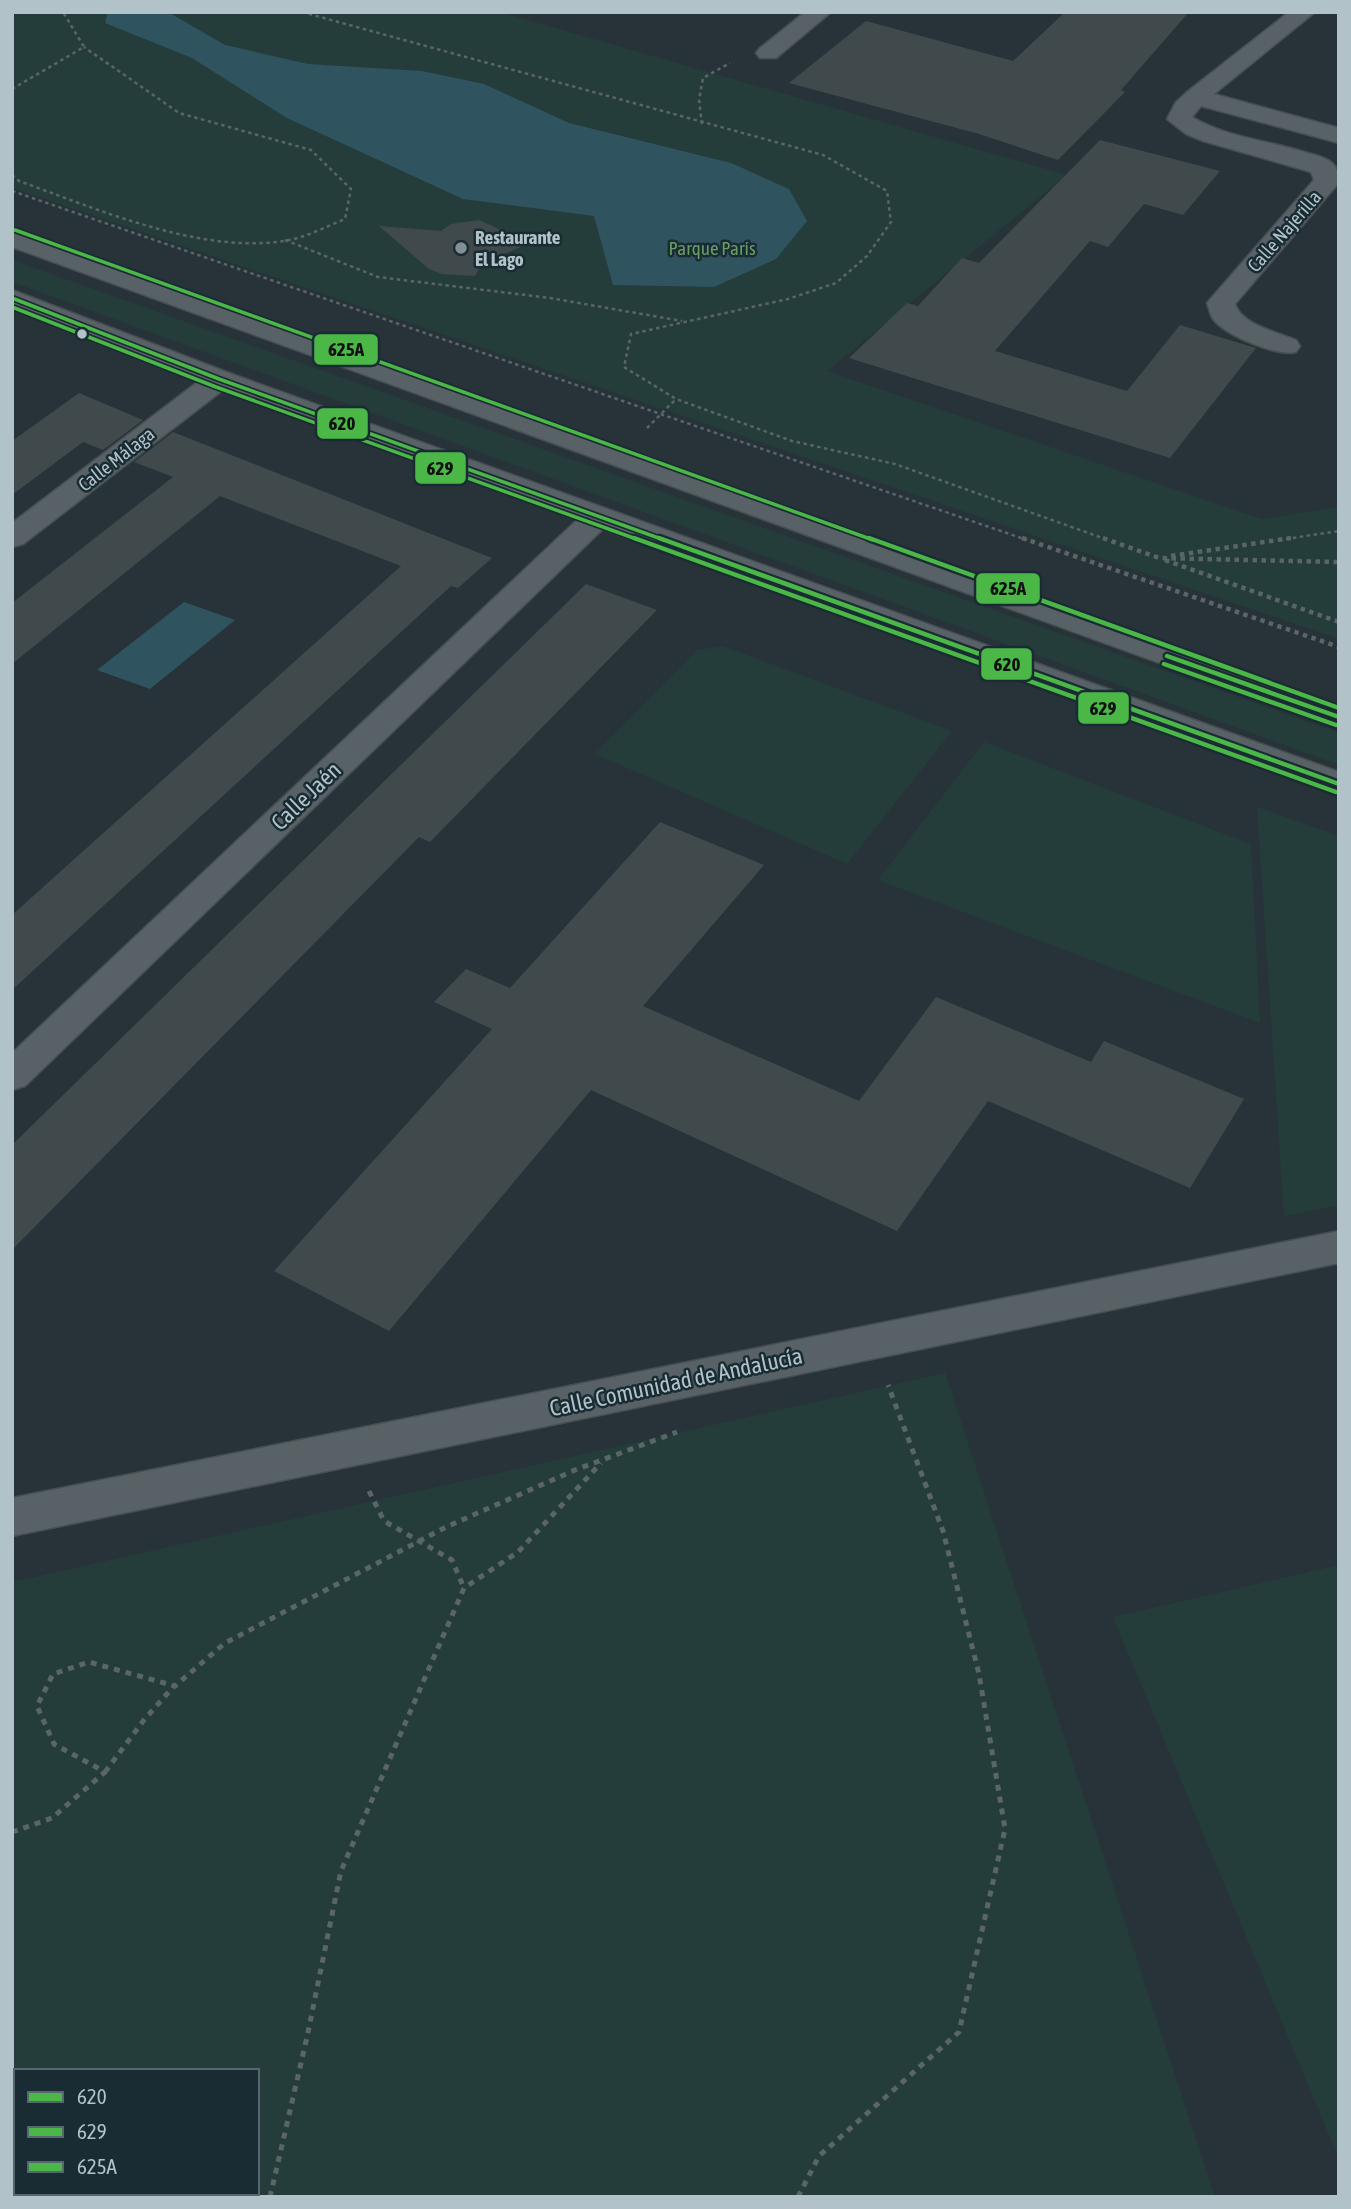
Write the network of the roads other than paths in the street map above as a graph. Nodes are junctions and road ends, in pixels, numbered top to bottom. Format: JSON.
{"nodes":[{"id":1,"x":820,"y":12,"type":"edge"},
{"id":2,"x":1304,"y":12,"type":"edge"},
{"id":3,"x":768,"y":53,"type":"road end"},
{"id":4,"x":1196,"y":97,"type":"junction"},
{"id":5,"x":1339,"y":136,"type":"edge"},
{"id":6,"x":12,"y":238,"type":"edge"},
{"id":7,"x":12,"y":298,"type":"edge"},
{"id":8,"x":1286,"y":346,"type":"dead end"},
{"id":9,"x":219,"y":379,"type":"junction"},
{"id":10,"x":599,"y":516,"type":"junction"},
{"id":11,"x":12,"y":538,"type":"edge"},
{"id":12,"x":1339,"y":717,"type":"edge"},
{"id":13,"x":1339,"y":784,"type":"edge"},
{"id":14,"x":12,"y":1076,"type":"edge"},
{"id":15,"x":1339,"y":1247,"type":"edge"},
{"id":16,"x":12,"y":1517,"type":"edge"}],
"edges":[{"from":1,"to":3,"type":"street"},
{"from":2,"to":4,"type":"street","name":"Calle Najerilla"},
{"from":4,"to":5,"type":"street"},
{"from":4,"to":8,"type":"street","name":"Calle Najerilla"},
{"from":6,"to":12,"type":"street"},
{"from":7,"to":9,"type":"street"},
{"from":9,"to":10,"type":"street"},
{"from":9,"to":11,"type":"street","name":"Calle Málaga"},
{"from":10,"to":13,"type":"street"},
{"from":10,"to":14,"type":"street","name":"Calle Jaén"},
{"from":15,"to":16,"type":"street","name":"Calle Comunidad de Andalucía"}]}
